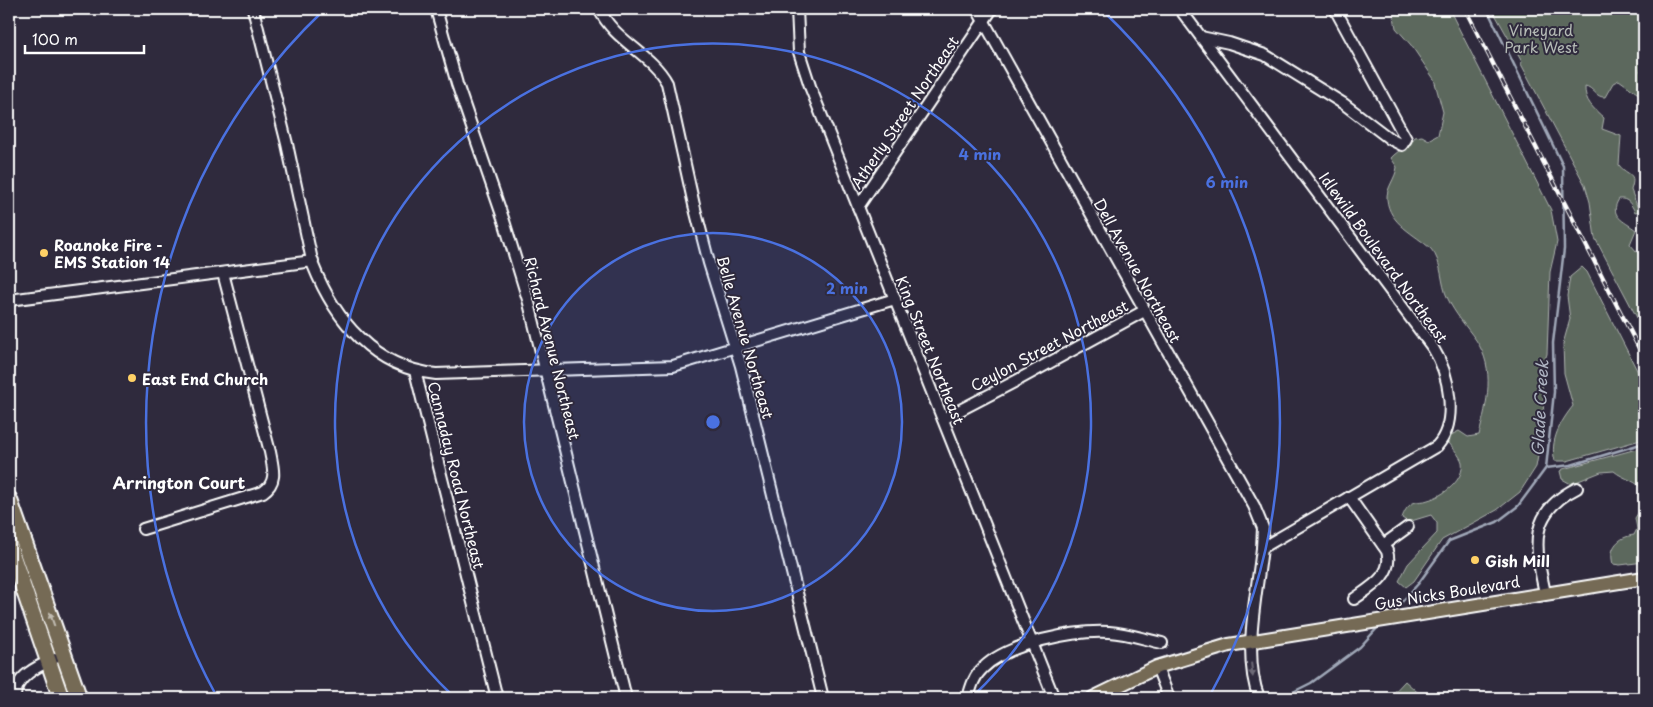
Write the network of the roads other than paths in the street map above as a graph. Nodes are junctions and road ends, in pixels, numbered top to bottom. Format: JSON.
{"nodes":[{"id":1,"x":253,"y":9,"type":"edge"},
{"id":2,"x":436,"y":9,"type":"edge"},
{"id":3,"x":599,"y":9,"type":"edge"},
{"id":4,"x":797,"y":9,"type":"edge"},
{"id":5,"x":977,"y":9,"type":"edge"},
{"id":6,"x":992,"y":9,"type":"edge"},
{"id":7,"x":1180,"y":9,"type":"edge"},
{"id":8,"x":1335,"y":9,"type":"edge"},
{"id":9,"x":984,"y":21,"type":"junction"},
{"id":10,"x":1201,"y":37,"type":"junction"},
{"id":11,"x":858,"y":207,"type":"junction"},
{"id":12,"x":313,"y":261,"type":"junction"},
{"id":13,"x":224,"y":273,"type":"junction"},
{"id":14,"x":895,"y":299,"type":"junction"},
{"id":15,"x":9,"y":300,"type":"edge"},
{"id":16,"x":1144,"y":311,"type":"junction"},
{"id":17,"x":735,"y":347,"type":"junction"},
{"id":18,"x":544,"y":370,"type":"junction"},
{"id":19,"x":415,"y":371,"type":"junction"},
{"id":20,"x":943,"y":419,"type":"junction"},
{"id":21,"x":1577,"y":488,"type":"dead end"},
{"id":22,"x":1349,"y":497,"type":"junction"},
{"id":23,"x":9,"y":499,"type":"edge"},
{"id":24,"x":1408,"y":527,"type":"dead end"},
{"id":25,"x":143,"y":529,"type":"dead end"},
{"id":26,"x":1383,"y":545,"type":"junction"},
{"id":27,"x":9,"y":546,"type":"edge"},
{"id":28,"x":1262,"y":548,"type":"junction"},
{"id":29,"x":1644,"y":578,"type":"edge"},
{"id":30,"x":1545,"y":593,"type":"junction"},
{"id":31,"x":1354,"y":599,"type":"dead end"},
{"id":32,"x":1252,"y":640,"type":"junction"},
{"id":33,"x":1033,"y":643,"type":"junction"},
{"id":34,"x":1162,"y":643,"type":"dead end"},
{"id":35,"x":64,"y":654,"type":"junction"},
{"id":36,"x":49,"y":661,"type":"junction"},
{"id":37,"x":1157,"y":667,"type":"junction"},
{"id":38,"x":15,"y":698,"type":"edge"},
{"id":39,"x":61,"y":698,"type":"edge"},
{"id":40,"x":79,"y":698,"type":"edge"},
{"id":41,"x":497,"y":698,"type":"edge"},
{"id":42,"x":626,"y":698,"type":"edge"},
{"id":43,"x":823,"y":698,"type":"edge"},
{"id":44,"x":968,"y":698,"type":"edge"},
{"id":45,"x":1054,"y":698,"type":"edge"},
{"id":46,"x":1094,"y":698,"type":"edge"},
{"id":47,"x":1169,"y":698,"type":"edge"},
{"id":48,"x":1259,"y":698,"type":"edge"}],
"edges":[{"from":1,"to":12,"type":"street","name":"Cannaday Road Northeast"},
{"from":2,"to":18,"type":"street","name":"Richard Avenue Northeast"},
{"from":3,"to":17,"type":"street","name":"Belle Avenue Northeast"},
{"from":4,"to":11,"type":"street","name":"King Street Northeast"},
{"from":5,"to":9,"type":"street","name":"Dell Avenue Northeast"},
{"from":6,"to":9,"type":"street","name":"Atherly Street Northeast"},
{"from":7,"to":10,"type":"street","name":"Idlewild Boulevard Northeast"},
{"from":8,"to":10,"type":"street"},
{"from":9,"to":11,"type":"street","name":"Atherly Street Northeast"},
{"from":9,"to":16,"type":"street","name":"Dell Avenue Northeast"},
{"from":10,"to":22,"type":"street","name":"Idlewild Boulevard Northeast"},
{"from":11,"to":14,"type":"street","name":"King Street Northeast"},
{"from":12,"to":13,"type":"street"},
{"from":12,"to":19,"type":"street","name":"Cannaday Road Northeast"},
{"from":13,"to":15,"type":"street"},
{"from":13,"to":25,"type":"street"},
{"from":14,"to":17,"type":"street"},
{"from":14,"to":20,"type":"street","name":"King Street Northeast"},
{"from":16,"to":20,"type":"street","name":"Ceylon Street Northeast"},
{"from":16,"to":28,"type":"street","name":"Dell Avenue Northeast"},
{"from":17,"to":18,"type":"street"},
{"from":17,"to":43,"type":"street","name":"Belle Avenue Northeast"},
{"from":18,"to":19,"type":"street"},
{"from":18,"to":42,"type":"street","name":"Richard Avenue Northeast"},
{"from":19,"to":41,"type":"street","name":"Cannaday Road Northeast"},
{"from":20,"to":33,"type":"street","name":"King Street Northeast"},
{"from":21,"to":30,"type":"street"},
{"from":22,"to":26,"type":"street"},
{"from":22,"to":28,"type":"street","name":"Idlewild Boulevard Northeast"},
{"from":35,"to":23,"type":"highway","one_way":true},
{"from":24,"to":26,"type":"street"},
{"from":26,"to":31,"type":"street"},
{"from":27,"to":36,"type":"highway"},
{"from":28,"to":32,"type":"street"},
{"from":29,"to":30,"type":"main road","name":"Gus Nicks Boulevard"},
{"from":30,"to":32,"type":"main road","name":"Gus Nicks Boulevard"},
{"from":32,"to":37,"type":"main road","name":"Gus Nicks Boulevard"},
{"from":32,"to":48,"type":"street","one_way":true},
{"from":33,"to":34,"type":"street"},
{"from":33,"to":44,"type":"street"},
{"from":33,"to":45,"type":"street","name":"King Street Northeast"},
{"from":35,"to":36,"type":"street"},
{"from":35,"to":40,"type":"highway"},
{"from":36,"to":38,"type":"street"},
{"from":36,"to":39,"type":"highway"},
{"from":37,"to":46,"type":"main road","name":"Gus Nicks Boulevard"},
{"from":37,"to":47,"type":"street"}]}
